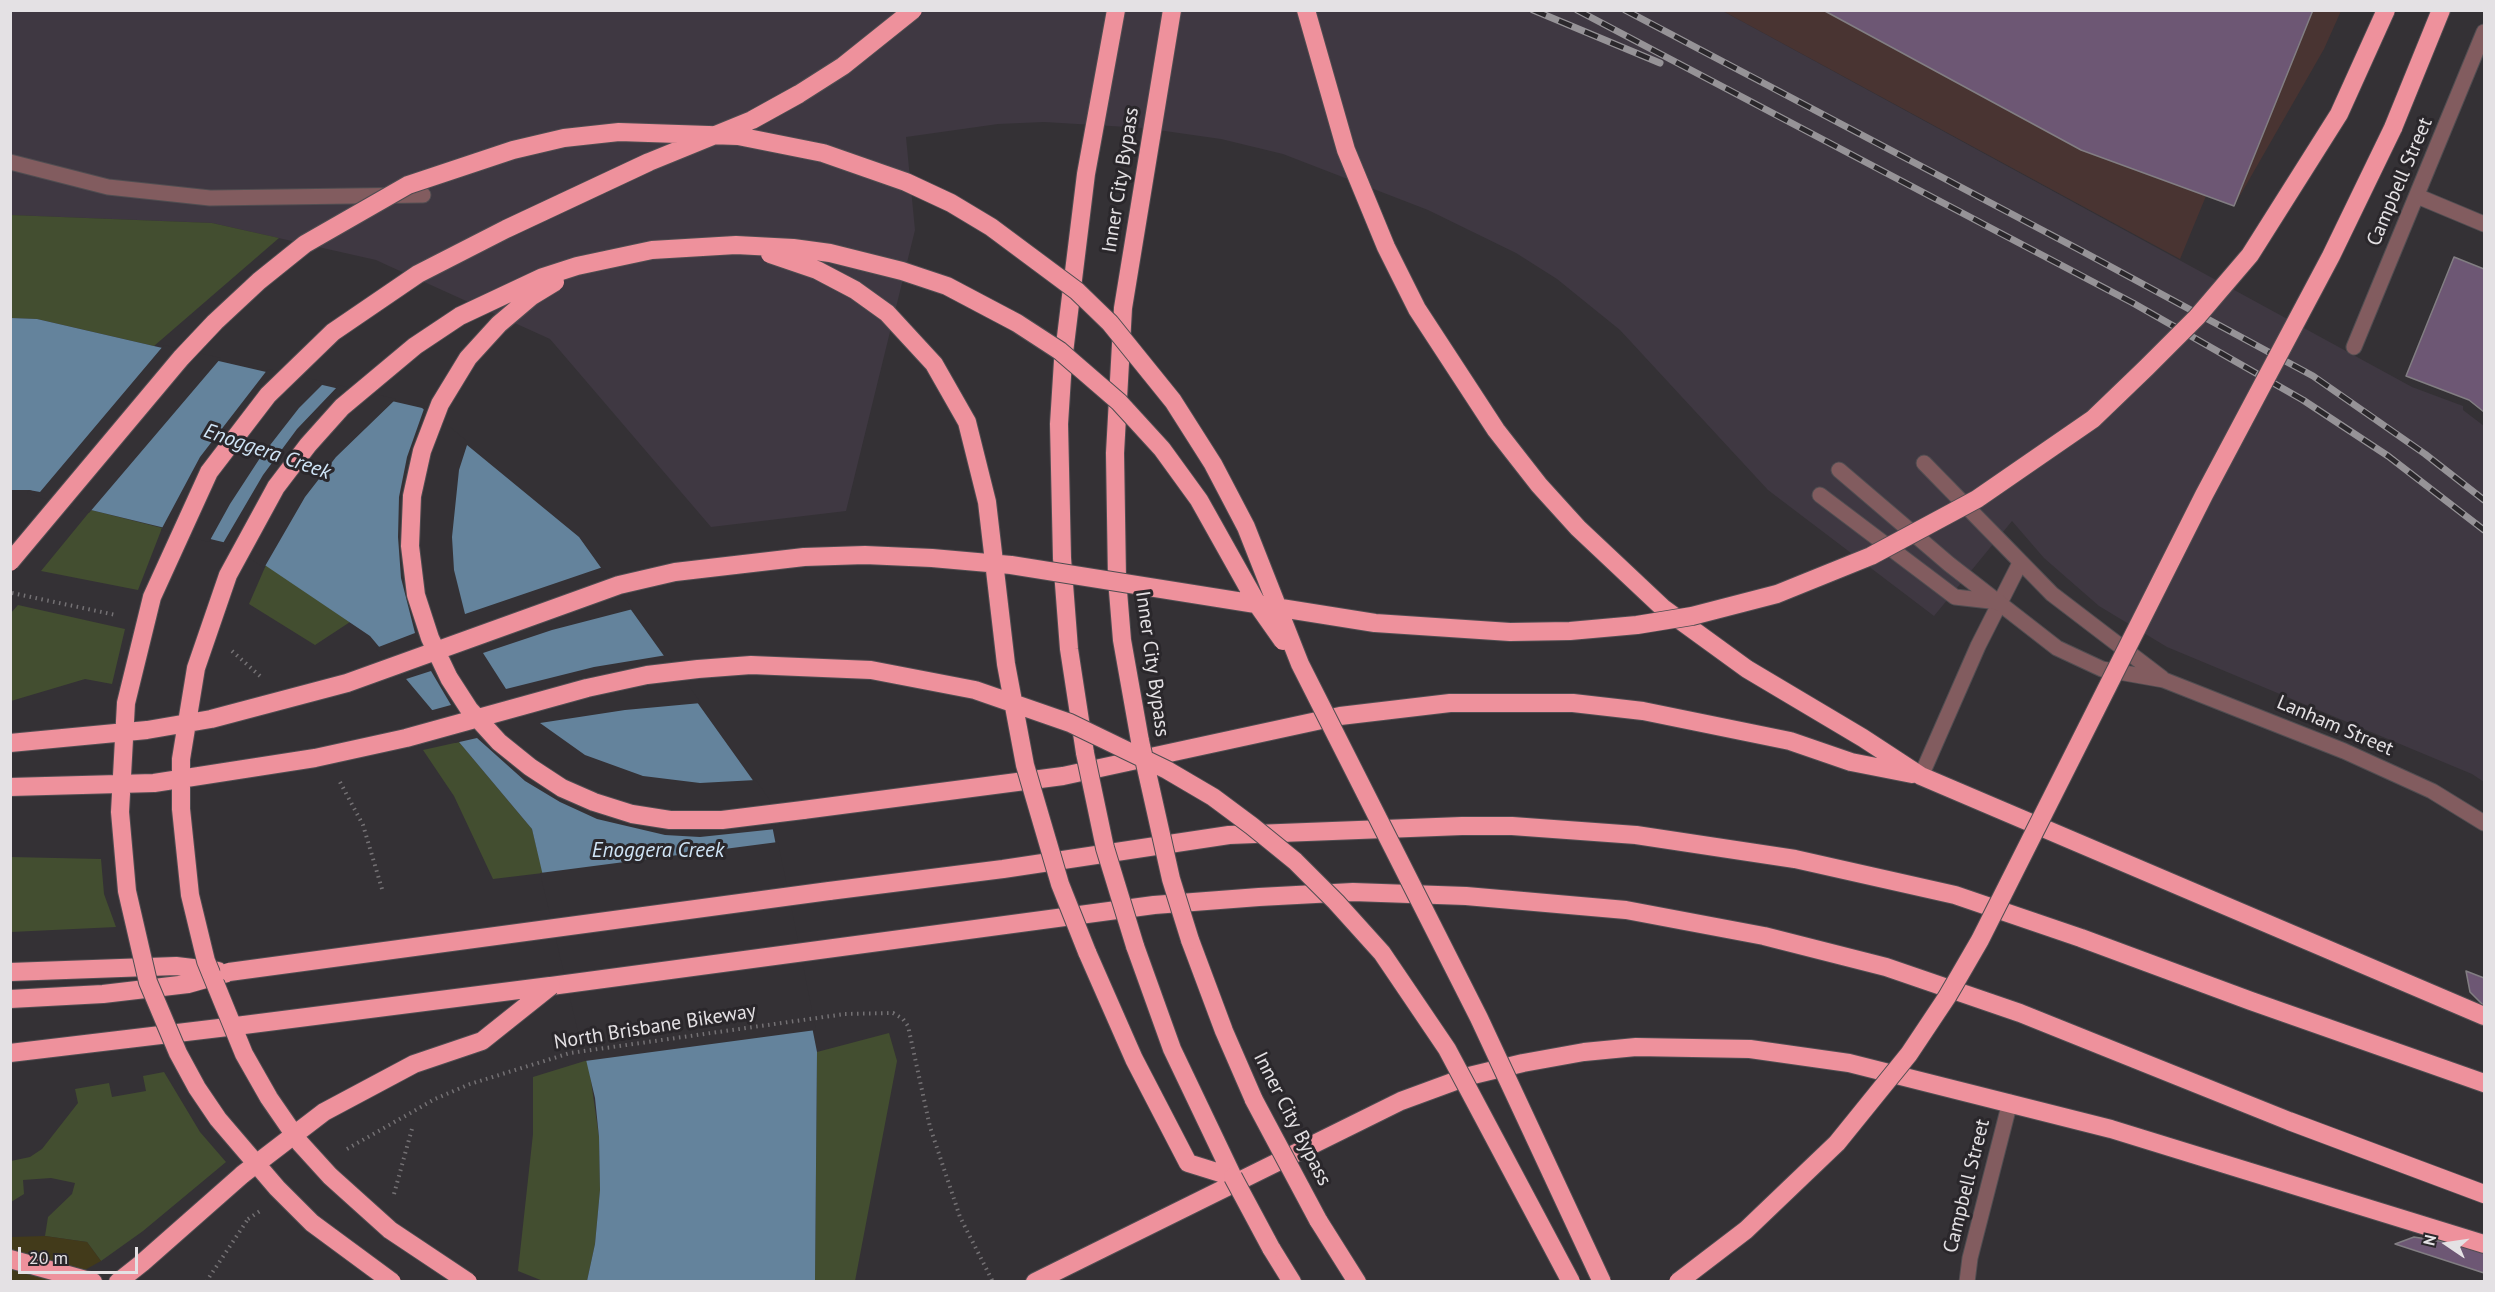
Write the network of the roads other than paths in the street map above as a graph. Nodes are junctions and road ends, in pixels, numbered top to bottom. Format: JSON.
{"nodes":[{"id":1,"x":913,"y":10,"type":"edge"},
{"id":2,"x":1116,"y":10,"type":"edge"},
{"id":3,"x":1172,"y":10,"type":"edge"},
{"id":4,"x":1306,"y":10,"type":"edge"},
{"id":5,"x":2386,"y":10,"type":"edge"},
{"id":6,"x":2441,"y":10,"type":"edge"},
{"id":7,"x":2484,"y":32,"type":"edge"},
{"id":8,"x":10,"y":162,"type":"edge"},
{"id":9,"x":423,"y":195,"type":"dead end"},
{"id":10,"x":2417,"y":196,"type":"junction"},
{"id":11,"x":2484,"y":224,"type":"edge"},
{"id":12,"x":2354,"y":347,"type":"dead end"},
{"id":13,"x":1924,"y":464,"type":"dead end"},
{"id":14,"x":1839,"y":470,"type":"dead end"},
{"id":15,"x":1820,"y":495,"type":"dead end"},
{"id":16,"x":10,"y":562,"type":"edge"},
{"id":17,"x":2020,"y":563,"type":"junction"},
{"id":18,"x":1999,"y":602,"type":"junction"},
{"id":19,"x":1300,"y":664,"type":"junction"},
{"id":20,"x":2164,"y":680,"type":"junction"},
{"id":21,"x":10,"y":743,"type":"edge"},
{"id":22,"x":1921,"y":776,"type":"junction"},
{"id":23,"x":10,"y":788,"type":"edge"},
{"id":24,"x":2484,"y":823,"type":"edge"},
{"id":25,"x":10,"y":972,"type":"edge"},
{"id":26,"x":229,"y":972,"type":"junction"},
{"id":27,"x":551,"y":986,"type":"junction"},
{"id":28,"x":10,"y":999,"type":"edge"},
{"id":29,"x":2484,"y":1016,"type":"edge"},
{"id":30,"x":10,"y":1053,"type":"edge"},
{"id":31,"x":2484,"y":1083,"type":"edge"},
{"id":32,"x":2010,"y":1102,"type":"junction"},
{"id":33,"x":1233,"y":1177,"type":"junction"},
{"id":34,"x":2484,"y":1194,"type":"edge"},
{"id":35,"x":2484,"y":1245,"type":"edge"},
{"id":36,"x":10,"y":1259,"type":"edge"},
{"id":37,"x":93,"y":1281,"type":"edge"},
{"id":38,"x":118,"y":1281,"type":"edge"},
{"id":39,"x":392,"y":1281,"type":"edge"},
{"id":40,"x":468,"y":1281,"type":"edge"},
{"id":41,"x":1035,"y":1281,"type":"edge"},
{"id":42,"x":1292,"y":1281,"type":"edge"},
{"id":43,"x":1357,"y":1281,"type":"edge"},
{"id":44,"x":1571,"y":1281,"type":"edge"},
{"id":45,"x":1602,"y":1281,"type":"edge"},
{"id":46,"x":1678,"y":1281,"type":"edge"},
{"id":47,"x":1966,"y":1281,"type":"edge"}],
"edges":[{"from":1,"to":39,"type":"highway","bridge":true},
{"from":2,"to":33,"type":"highway","name":"Inner City Bypass","bridge":true},
{"from":3,"to":43,"type":"highway","name":"Inner City Bypass","bridge":true},
{"from":4,"to":22,"type":"highway"},
{"from":5,"to":21,"type":"highway","bridge":true},
{"from":6,"to":46,"type":"highway","bridge":true},
{"from":7,"to":10,"type":"street","name":"Campbell Street"},
{"from":8,"to":9,"type":"street"},
{"from":10,"to":11,"type":"street"},
{"from":10,"to":12,"type":"street","name":"Campbell Street"},
{"from":13,"to":17,"type":"street","name":"Lanham Street"},
{"from":14,"to":18,"type":"street","name":"Lanham Street"},
{"from":15,"to":18,"type":"street"},
{"from":16,"to":19,"type":"highway","bridge":true},
{"from":17,"to":18,"type":"street"},
{"from":17,"to":20,"type":"street","name":"Lanham Street"},
{"from":18,"to":20,"type":"street","name":"Lanham Street"},
{"from":18,"to":22,"type":"street"},
{"from":19,"to":40,"type":"highway","bridge":true},
{"from":19,"to":45,"type":"highway","bridge":true},
{"from":20,"to":24,"type":"street","name":"Lanham Street"},
{"from":22,"to":29,"type":"highway"},
{"from":22,"to":33,"type":"highway","bridge":true},
{"from":23,"to":44,"type":"highway","bridge":true},
{"from":25,"to":26,"type":"highway"},
{"from":26,"to":28,"type":"highway"},
{"from":26,"to":31,"type":"highway","bridge":true},
{"from":27,"to":30,"type":"highway","bridge":true},
{"from":27,"to":34,"type":"highway"},
{"from":27,"to":38,"type":"highway","bridge":true},
{"from":32,"to":35,"type":"highway"},
{"from":32,"to":41,"type":"highway"},
{"from":32,"to":47,"type":"street","name":"Campbell Street"},
{"from":33,"to":42,"type":"highway","name":"Inner City Bypass","bridge":true},
{"from":36,"to":37,"type":"highway"}]}
